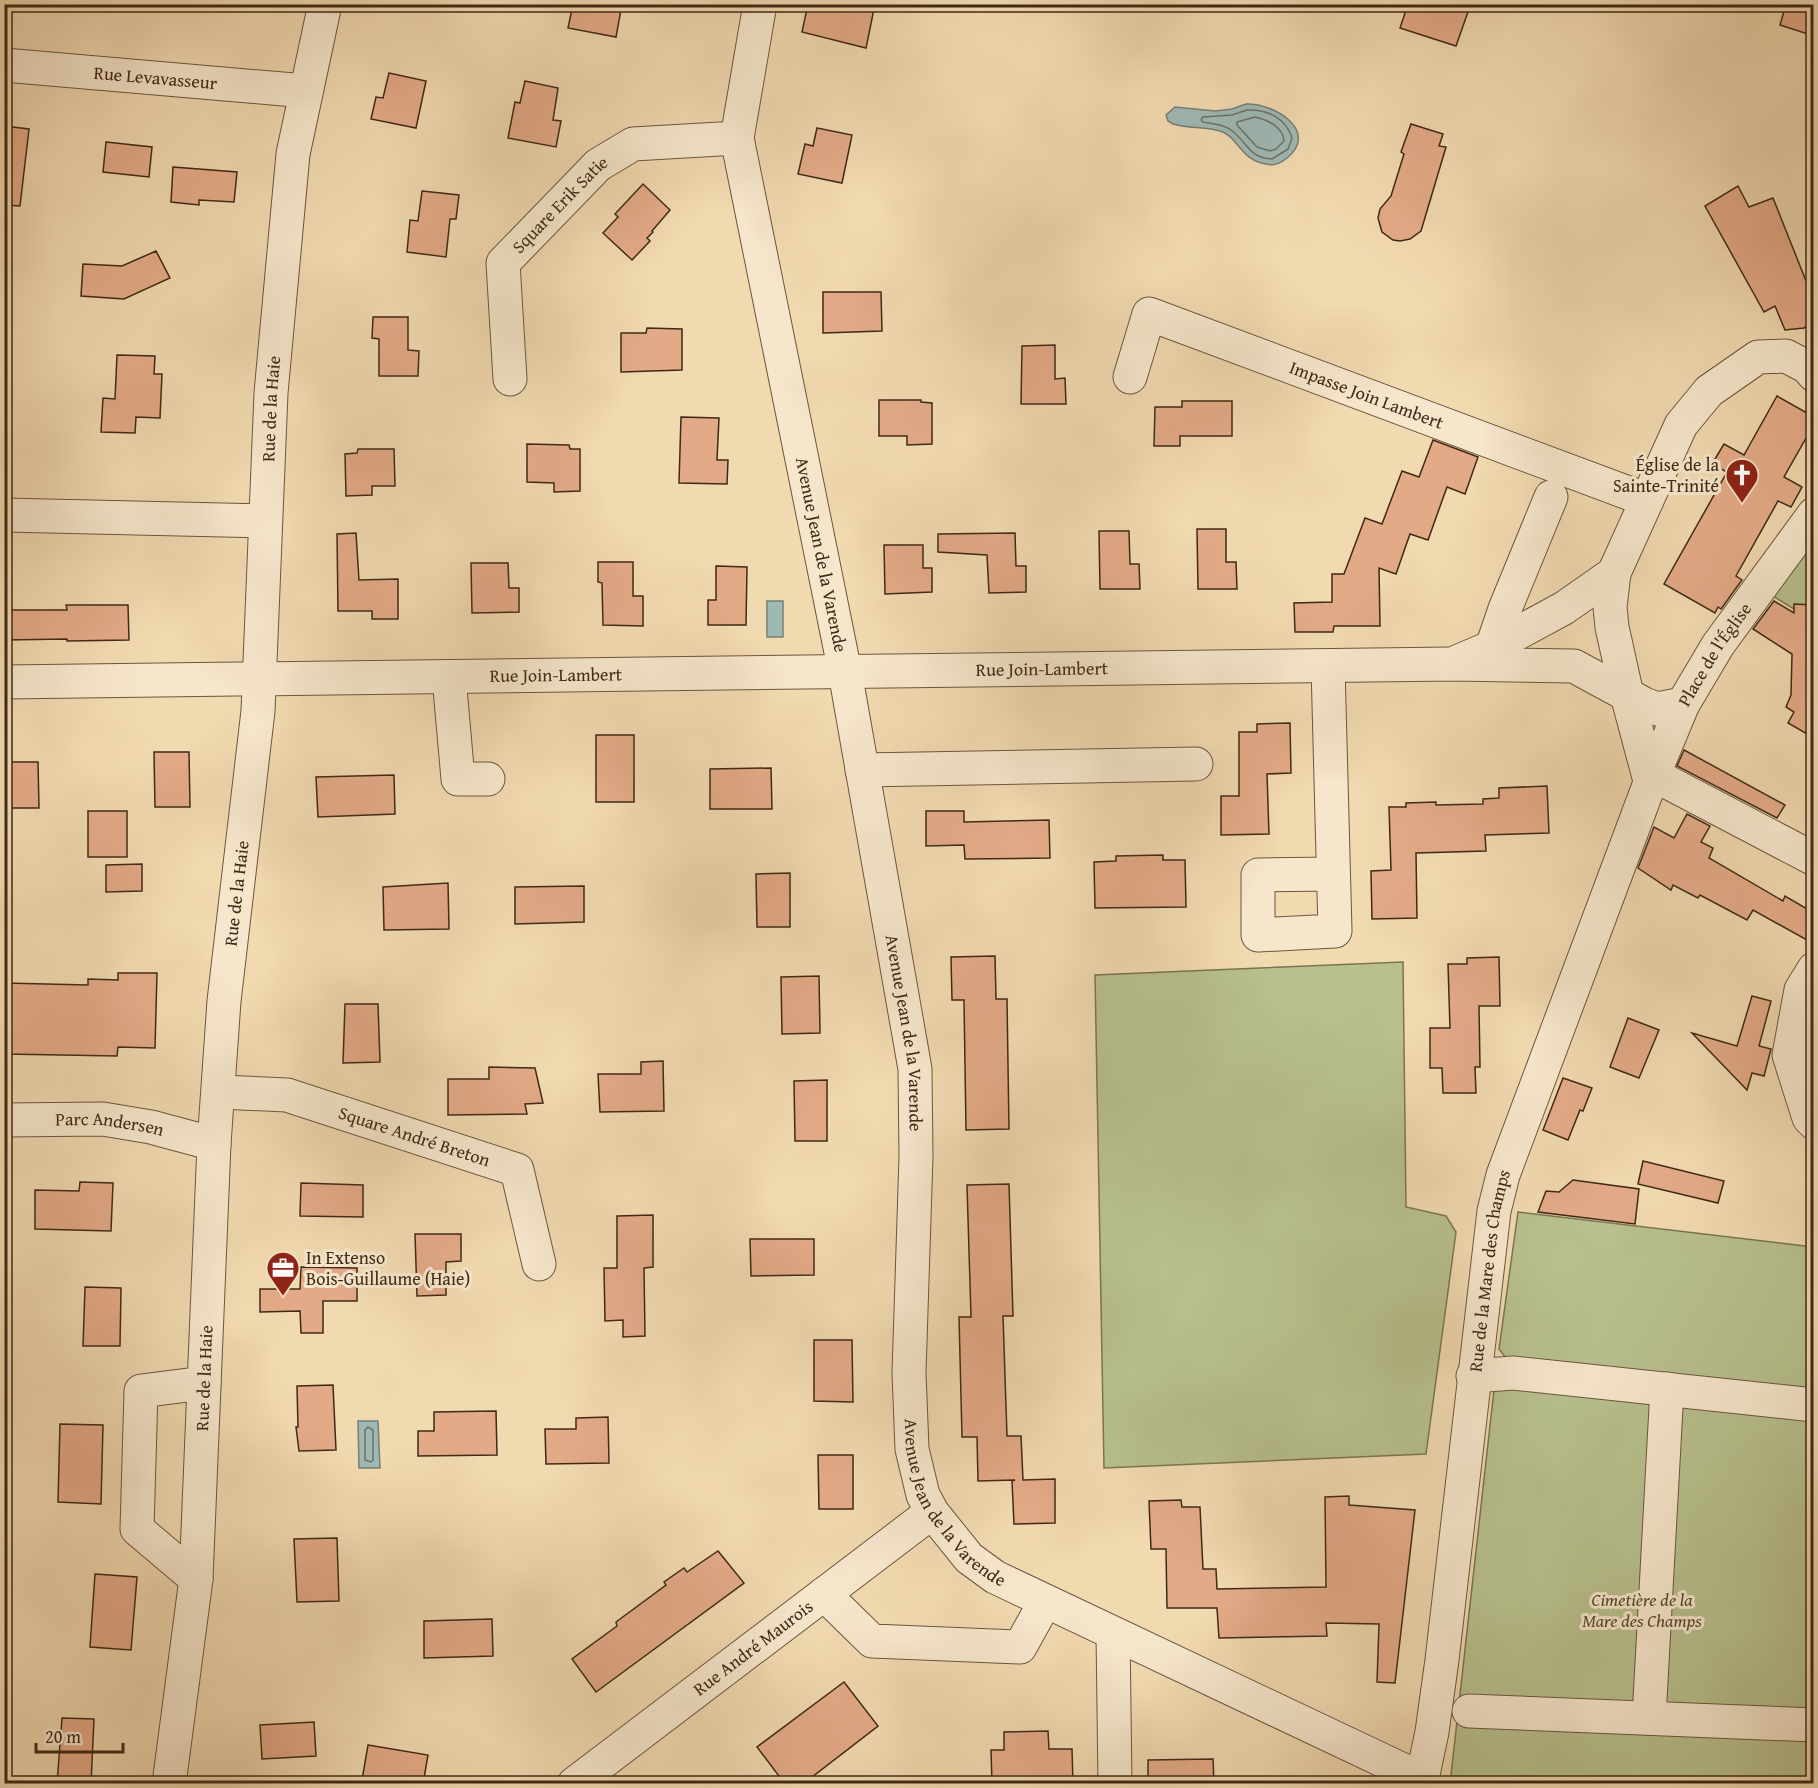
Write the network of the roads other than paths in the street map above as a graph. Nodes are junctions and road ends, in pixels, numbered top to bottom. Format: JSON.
{"nodes":[{"id":1,"x":325,"y":4,"type":"edge"},
{"id":2,"x":760,"y":4,"type":"edge"},
{"id":3,"x":4,"y":65,"type":"edge"},
{"id":4,"x":306,"y":91,"type":"junction"},
{"id":5,"x":737,"y":138,"type":"junction"},
{"id":6,"x":1811,"y":367,"type":"edge"},
{"id":7,"x":1130,"y":377,"type":"dead end"},
{"id":8,"x":510,"y":379,"type":"dead end"},
{"id":9,"x":1551,"y":497,"type":"dead end"},
{"id":10,"x":1647,"y":500,"type":"junction"},
{"id":11,"x":1814,"y":514,"type":"edge"},
{"id":12,"x":4,"y":515,"type":"edge"},
{"id":13,"x":265,"y":521,"type":"junction"},
{"id":14,"x":1614,"y":573,"type":"junction"},
{"id":15,"x":1491,"y":656,"type":"junction"},
{"id":16,"x":1328,"y":666,"type":"junction"},
{"id":17,"x":845,"y":672,"type":"junction"},
{"id":18,"x":449,"y":677,"type":"junction"},
{"id":19,"x":259,"y":679,"type":"junction"},
{"id":20,"x":4,"y":682,"type":"edge"},
{"id":21,"x":1627,"y":695,"type":"junction"},
{"id":22,"x":1683,"y":704,"type":"junction"},
{"id":23,"x":1196,"y":764,"type":"dead end"},
{"id":24,"x":862,"y":770,"type":"junction"},
{"id":25,"x":1652,"y":778,"type":"junction"},
{"id":26,"x":488,"y":779,"type":"dead end"},
{"id":27,"x":1814,"y":859,"type":"edge"},
{"id":28,"x":1334,"y":874,"type":"dead end"},
{"id":29,"x":1814,"y":969,"type":"edge"},
{"id":30,"x":1804,"y":1029,"type":"edge"},
{"id":31,"x":219,"y":1092,"type":"junction"},
{"id":32,"x":4,"y":1120,"type":"edge"},
{"id":33,"x":1814,"y":1123,"type":"edge"},
{"id":34,"x":214,"y":1144,"type":"junction"},
{"id":35,"x":539,"y":1264,"type":"dead end"},
{"id":36,"x":1473,"y":1376,"type":"junction"},
{"id":37,"x":204,"y":1383,"type":"junction"},
{"id":38,"x":1667,"y":1389,"type":"junction"},
{"id":39,"x":1814,"y":1405,"type":"edge"},
{"id":40,"x":932,"y":1512,"type":"junction"},
{"id":41,"x":196,"y":1579,"type":"junction"},
{"id":42,"x":824,"y":1594,"type":"junction"},
{"id":43,"x":1045,"y":1602,"type":"junction"},
{"id":44,"x":1113,"y":1634,"type":"junction"},
{"id":45,"x":1469,"y":1710,"type":"dead end"},
{"id":46,"x":1648,"y":1718,"type":"junction"},
{"id":47,"x":1814,"y":1725,"type":"edge"},
{"id":48,"x":1422,"y":1781,"type":"edge"},
{"id":49,"x":169,"y":1784,"type":"edge"},
{"id":50,"x":574,"y":1784,"type":"edge"},
{"id":51,"x":1114,"y":1784,"type":"edge"}],
"edges":[{"from":1,"to":4,"type":"street","name":"Rue de la Haie"},
{"from":2,"to":5,"type":"street","name":"Avenue Jean de la Varende"},
{"from":3,"to":4,"type":"street","name":"Rue Levavasseur"},
{"from":4,"to":13,"type":"street","name":"Rue de la Haie"},
{"from":5,"to":8,"type":"street","name":"Square Erik Satie"},
{"from":5,"to":17,"type":"street","name":"Avenue Jean de la Varende"},
{"from":6,"to":10,"type":"street"},
{"from":7,"to":10,"type":"street","name":"Impasse Join Lambert"},
{"from":9,"to":15,"type":"street"},
{"from":10,"to":14,"type":"street"},
{"from":11,"to":22,"type":"street","name":"Place de l'Église"},
{"from":12,"to":13,"type":"street"},
{"from":13,"to":19,"type":"street","name":"Rue de la Haie"},
{"from":14,"to":15,"type":"street"},
{"from":14,"to":21,"type":"street"},
{"from":15,"to":16,"type":"street","name":"Rue Join-Lambert"},
{"from":15,"to":21,"type":"street","name":"Rue Join-Lambert"},
{"from":16,"to":17,"type":"street","name":"Rue Join-Lambert"},
{"from":16,"to":28,"type":"street"},
{"from":17,"to":18,"type":"street","name":"Rue Join-Lambert"},
{"from":17,"to":24,"type":"street","name":"Avenue Jean de la Varende"},
{"from":18,"to":19,"type":"street","name":"Rue Join-Lambert"},
{"from":18,"to":26,"type":"street"},
{"from":19,"to":20,"type":"street","name":"Rue Join-Lambert"},
{"from":19,"to":31,"type":"street","name":"Rue de la Haie"},
{"from":21,"to":22,"type":"street","name":"Place de l'Église"},
{"from":21,"to":25,"type":"street"},
{"from":22,"to":25,"type":"street","name":"Rue de la Mare des Champs"},
{"from":23,"to":24,"type":"street"},
{"from":24,"to":40,"type":"street","name":"Avenue Jean de la Varende"},
{"from":25,"to":27,"type":"street"},
{"from":25,"to":36,"type":"street","name":"Rue de la Mare des Champs"},
{"from":29,"to":30,"type":"street"},
{"from":30,"to":33,"type":"street"},
{"from":31,"to":34,"type":"street","name":"Rue de la Haie"},
{"from":31,"to":35,"type":"street","name":"Square André Breton"},
{"from":32,"to":34,"type":"street","name":"Parc Andersen"},
{"from":34,"to":37,"type":"street","name":"Rue de la Haie"},
{"from":36,"to":38,"type":"street"},
{"from":36,"to":48,"type":"street","name":"Rue de la Mare des Champs"},
{"from":37,"to":41,"type":"street","name":"Rue de la Haie"},
{"from":37,"to":41,"type":"street"},
{"from":38,"to":39,"type":"street"},
{"from":38,"to":46,"type":"street"},
{"from":40,"to":42,"type":"street","name":"Rue André Maurois"},
{"from":40,"to":43,"type":"street","name":"Avenue Jean de la Varende"},
{"from":41,"to":49,"type":"street","name":"Rue de la Haie"},
{"from":42,"to":43,"type":"street"},
{"from":42,"to":50,"type":"street","name":"Rue André Maurois"},
{"from":43,"to":44,"type":"street","name":"Avenue Jean de la Varende"},
{"from":44,"to":48,"type":"street","name":"Avenue Jean de la Varende"},
{"from":44,"to":51,"type":"street"},
{"from":45,"to":46,"type":"street"},
{"from":46,"to":47,"type":"street"}]}
